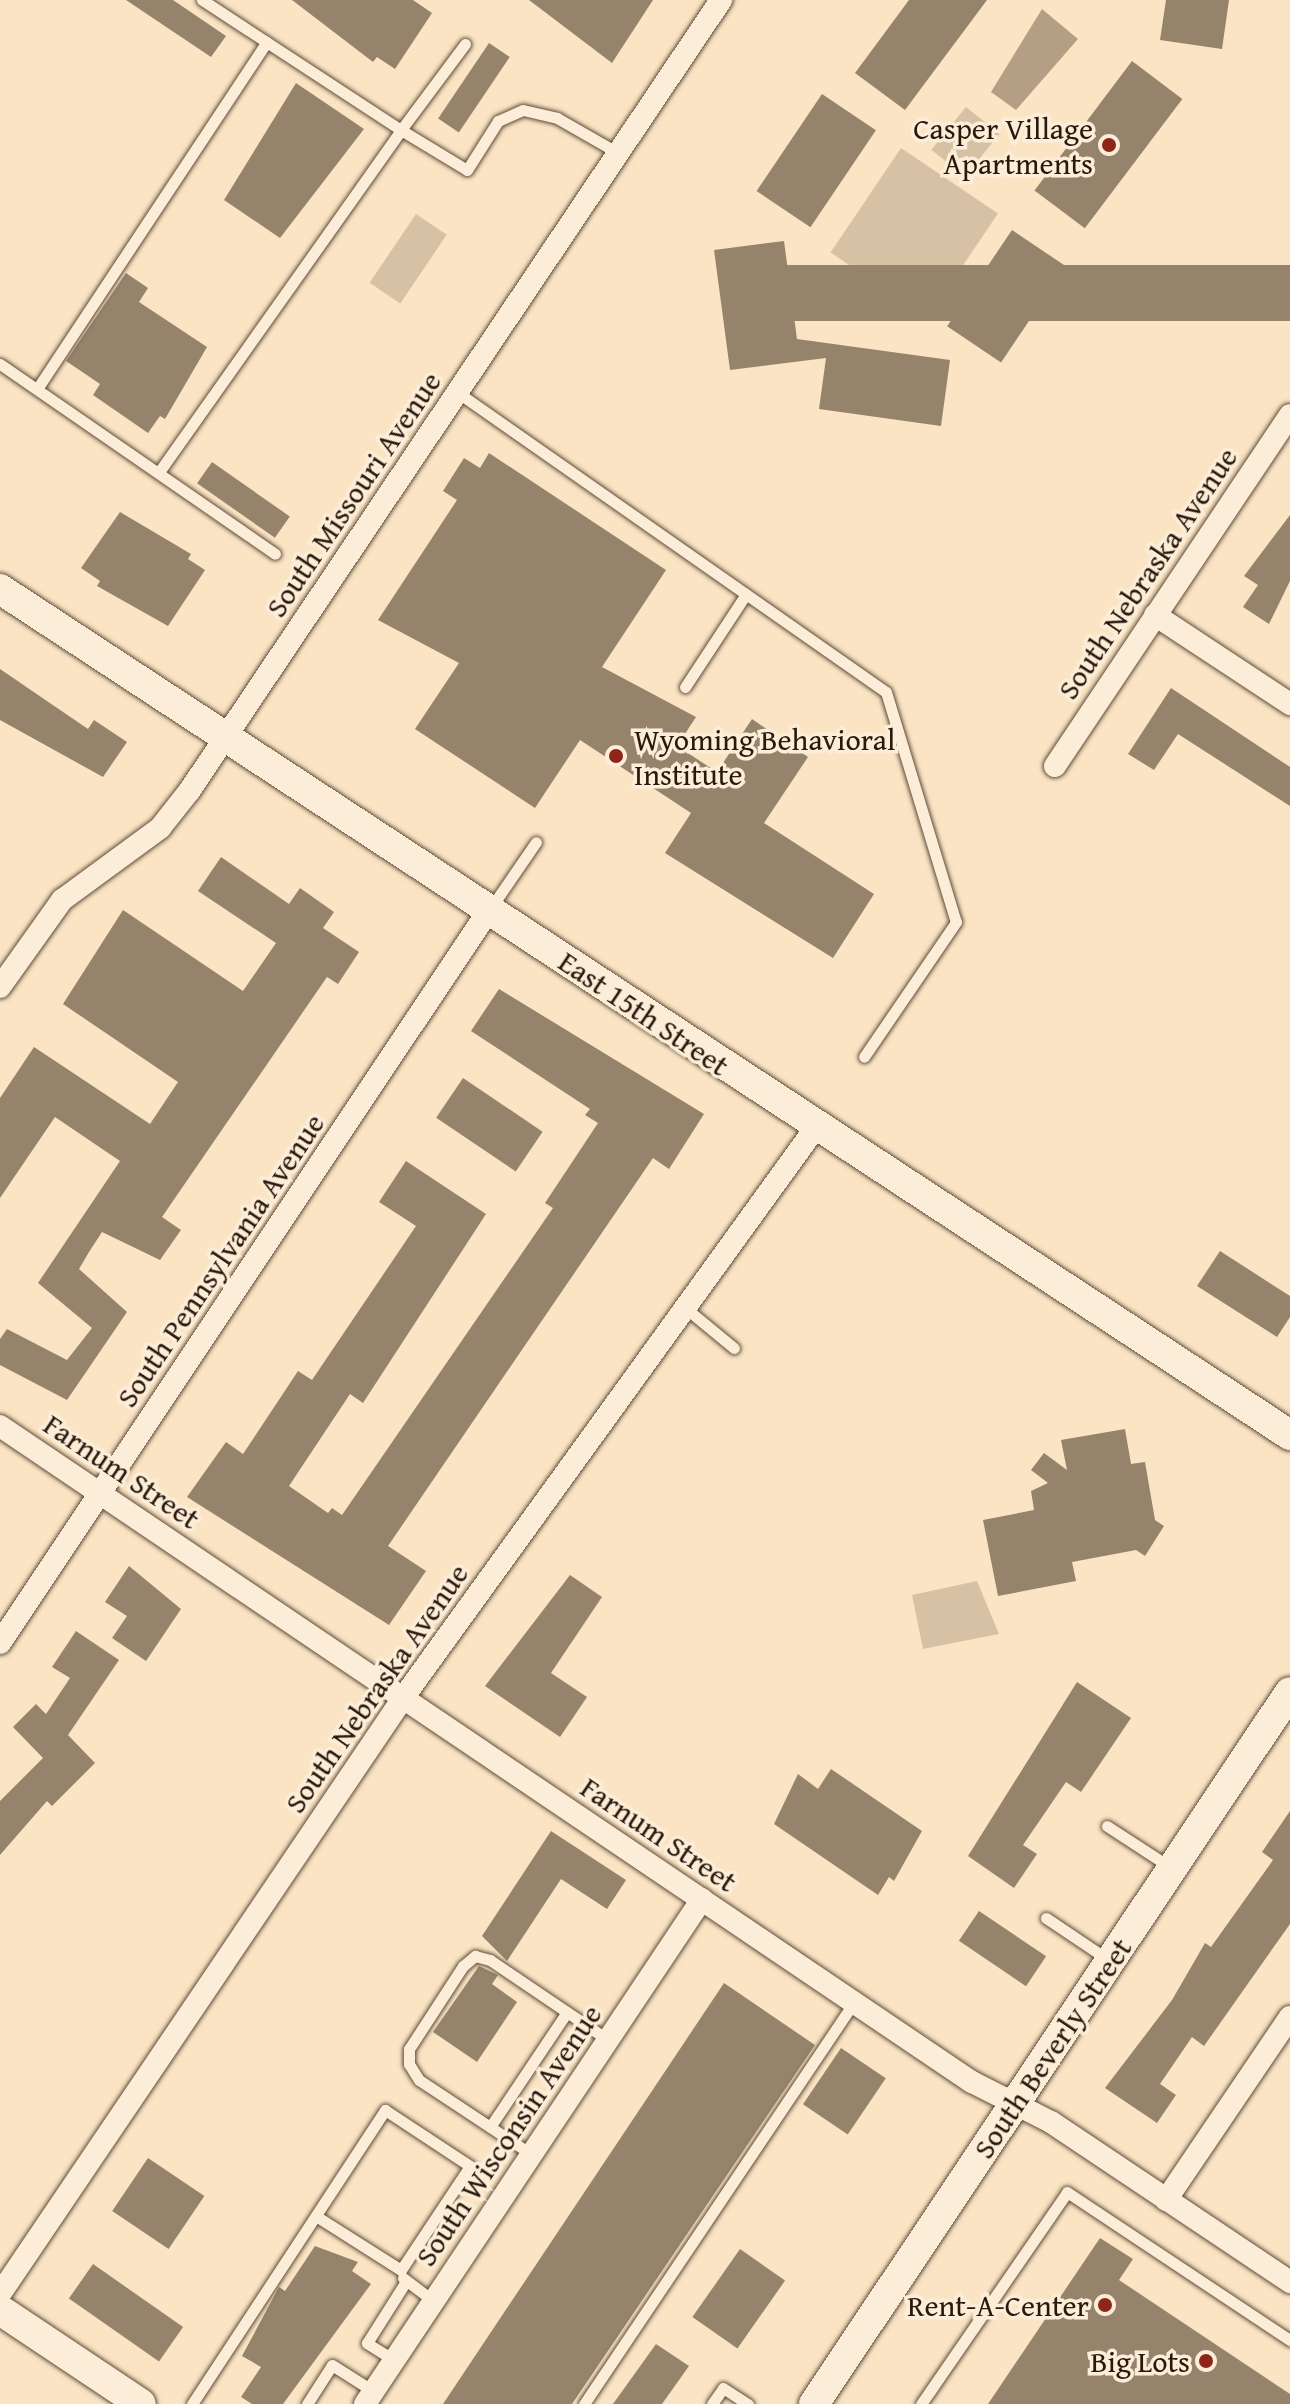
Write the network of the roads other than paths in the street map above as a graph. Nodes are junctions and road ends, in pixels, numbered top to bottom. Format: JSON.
{"nodes":[{"id":1,"x":202,"y":0,"type":"edge"},
{"id":2,"x":721,"y":0,"type":"edge"},
{"id":3,"x":267,"y":42,"type":"junction"},
{"id":4,"x":465,"y":44,"type":"dead end"},
{"id":5,"x":401,"y":130,"type":"junction"},
{"id":6,"x":618,"y":153,"type":"junction"},
{"id":7,"x":0,"y":364,"type":"edge"},
{"id":8,"x":37,"y":389,"type":"junction"},
{"id":9,"x":457,"y":392,"type":"junction"},
{"id":10,"x":1290,"y":415,"type":"edge"},
{"id":11,"x":159,"y":472,"type":"junction"},
{"id":12,"x":275,"y":554,"type":"dead end"},
{"id":13,"x":0,"y":589,"type":"edge"},
{"id":14,"x":746,"y":594,"type":"junction"},
{"id":15,"x":1155,"y":615,"type":"junction"},
{"id":16,"x":685,"y":687,"type":"dead end"},
{"id":17,"x":1290,"y":704,"type":"edge"},
{"id":18,"x":225,"y":736,"type":"junction"},
{"id":19,"x":1055,"y":766,"type":"dead end"},
{"id":20,"x":536,"y":842,"type":"dead end"},
{"id":21,"x":489,"y":910,"type":"junction"},
{"id":22,"x":0,"y":987,"type":"edge"},
{"id":23,"x":864,"y":1057,"type":"dead end"},
{"id":24,"x":816,"y":1127,"type":"junction"},
{"id":25,"x":683,"y":1305,"type":"junction"},
{"id":26,"x":734,"y":1348,"type":"dead end"},
{"id":27,"x":0,"y":1426,"type":"edge"},
{"id":28,"x":1290,"y":1435,"type":"edge"},
{"id":29,"x":101,"y":1492,"type":"junction"},
{"id":30,"x":0,"y":1643,"type":"edge"},
{"id":31,"x":1290,"y":1692,"type":"edge"},
{"id":32,"x":403,"y":1698,"type":"junction"},
{"id":33,"x":1107,"y":1826,"type":"dead end"},
{"id":34,"x":1173,"y":1869,"type":"junction"},
{"id":35,"x":702,"y":1899,"type":"junction"},
{"id":36,"x":1046,"y":1918,"type":"dead end"},
{"id":37,"x":1111,"y":1962,"type":"junction"},
{"id":38,"x":854,"y":2002,"type":"junction"},
{"id":39,"x":567,"y":2012,"type":"junction"},
{"id":40,"x":1290,"y":2017,"type":"edge"},
{"id":41,"x":608,"y":2040,"type":"junction"},
{"id":42,"x":1014,"y":2104,"type":"junction"},
{"id":43,"x":490,"y":2127,"type":"junction"},
{"id":44,"x":531,"y":2154,"type":"junction"},
{"id":45,"x":1166,"y":2200,"type":"junction"},
{"id":46,"x":316,"y":2216,"type":"junction"},
{"id":47,"x":401,"y":2270,"type":"junction"},
{"id":48,"x":1290,"y":2282,"type":"edge"},
{"id":49,"x":405,"y":2283,"type":"junction"},
{"id":50,"x":0,"y":2294,"type":"edge"},
{"id":51,"x":433,"y":2301,"type":"junction"},
{"id":52,"x":0,"y":2310,"type":"edge"},
{"id":53,"x":1290,"y":2340,"type":"edge"},
{"id":54,"x":394,"y":2360,"type":"junction"},
{"id":55,"x":369,"y":2398,"type":"edge"},
{"id":56,"x":825,"y":2400,"type":"edge"},
{"id":57,"x":141,"y":2404,"type":"edge"},
{"id":58,"x":192,"y":2404,"type":"edge"},
{"id":59,"x":307,"y":2404,"type":"edge"},
{"id":60,"x":584,"y":2404,"type":"edge"},
{"id":61,"x":712,"y":2404,"type":"edge"},
{"id":62,"x":748,"y":2404,"type":"edge"},
{"id":63,"x":921,"y":2404,"type":"edge"}],
"edges":[{"from":1,"to":3,"type":"lane"},
{"from":2,"to":6,"type":"street","name":"South Missouri Avenue"},
{"from":3,"to":5,"type":"lane"},
{"from":3,"to":8,"type":"lane"},
{"from":4,"to":5,"type":"lane"},
{"from":5,"to":6,"type":"lane"},
{"from":5,"to":11,"type":"lane"},
{"from":6,"to":9,"type":"street","name":"South Missouri Avenue"},
{"from":7,"to":8,"type":"lane"},
{"from":8,"to":11,"type":"lane"},
{"from":9,"to":14,"type":"lane"},
{"from":9,"to":18,"type":"street","name":"South Missouri Avenue"},
{"from":10,"to":15,"type":"street","name":"South Nebraska Avenue"},
{"from":11,"to":12,"type":"lane"},
{"from":13,"to":18,"type":"main road","name":"East 15th Street"},
{"from":14,"to":16,"type":"lane"},
{"from":14,"to":23,"type":"lane"},
{"from":15,"to":17,"type":"street"},
{"from":15,"to":19,"type":"street","name":"South Nebraska Avenue"},
{"from":18,"to":21,"type":"main road","name":"East 15th Street"},
{"from":18,"to":22,"type":"street","name":"South Missouri Avenue"},
{"from":20,"to":21,"type":"lane"},
{"from":21,"to":24,"type":"main road","name":"East 15th Street"},
{"from":21,"to":29,"type":"street","name":"South Pennsylvania Avenue"},
{"from":24,"to":25,"type":"street","name":"South Nebraska Avenue"},
{"from":24,"to":28,"type":"main road","name":"East 15th Street"},
{"from":25,"to":26,"type":"lane"},
{"from":25,"to":32,"type":"street","name":"South Nebraska Avenue"},
{"from":27,"to":29,"type":"street","name":"Farnum Street"},
{"from":29,"to":30,"type":"street","name":"South Pennsylvania Avenue"},
{"from":29,"to":32,"type":"street","name":"Farnum Street"},
{"from":31,"to":34,"type":"main road","name":"South Beverly Street"},
{"from":32,"to":35,"type":"street","name":"Farnum Street"},
{"from":32,"to":50,"type":"street","name":"South Nebraska Avenue"},
{"from":33,"to":34,"type":"lane"},
{"from":34,"to":37,"type":"main road","name":"South Beverly Street"},
{"from":35,"to":38,"type":"street","name":"Farnum Street"},
{"from":35,"to":41,"type":"street","name":"South Wisconsin Avenue"},
{"from":36,"to":37,"type":"lane"},
{"from":37,"to":42,"type":"main road","name":"South Beverly Street"},
{"from":38,"to":42,"type":"street","name":"Farnum Street"},
{"from":38,"to":60,"type":"lane"},
{"from":39,"to":41,"type":"lane"},
{"from":39,"to":43,"type":"lane"},
{"from":39,"to":43,"type":"lane"},
{"from":40,"to":45,"type":"street"},
{"from":41,"to":44,"type":"street","name":"South Wisconsin Avenue"},
{"from":42,"to":45,"type":"street","name":"Farnum Street"},
{"from":42,"to":56,"type":"main road","name":"South Beverly Street"},
{"from":43,"to":44,"type":"lane"},
{"from":44,"to":51,"type":"street","name":"South Wisconsin Avenue"},
{"from":45,"to":48,"type":"street","name":"Farnum Street"},
{"from":46,"to":47,"type":"lane"},
{"from":46,"to":47,"type":"lane"},
{"from":46,"to":58,"type":"lane"},
{"from":47,"to":49,"type":"lane"},
{"from":49,"to":51,"type":"lane"},
{"from":49,"to":54,"type":"lane"},
{"from":51,"to":54,"type":"street","name":"South Wisconsin Avenue"},
{"from":52,"to":57,"type":"main road"},
{"from":53,"to":63,"type":"lane"},
{"from":54,"to":55,"type":"street","name":"South Wisconsin Avenue"},
{"from":55,"to":59,"type":"lane"},
{"from":61,"to":62,"type":"lane"}]}
